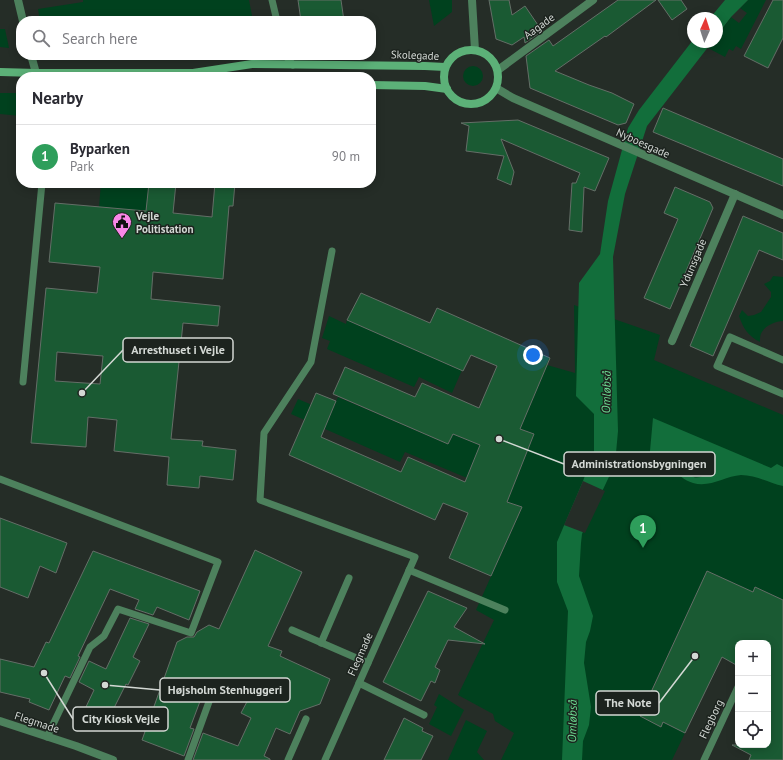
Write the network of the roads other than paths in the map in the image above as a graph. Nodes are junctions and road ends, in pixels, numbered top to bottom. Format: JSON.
{"nodes":[{"id":1,"x":18,"y":0,"type":"edge"},
{"id":2,"x":272,"y":0,"type":"edge"},
{"id":3,"x":472,"y":0,"type":"edge"},
{"id":4,"x":593,"y":0,"type":"edge"},
{"id":5,"x":22,"y":16,"type":"edge"},
{"id":6,"x":276,"y":16,"type":"edge"},
{"id":7,"x":475,"y":50,"type":"junction"},
{"id":8,"x":32,"y":60,"type":"edge"},
{"id":9,"x":289,"y":60,"type":"edge"},
{"id":10,"x":293,"y":65,"type":"junction"},
{"id":11,"x":445,"y":67,"type":"junction"},
{"id":12,"x":498,"y":70,"type":"junction"},
{"id":13,"x":0,"y":72,"type":"edge"},
{"id":14,"x":16,"y":72,"type":"edge"},
{"id":15,"x":36,"y":72,"type":"edge"},
{"id":16,"x":200,"y":72,"type":"edge"},
{"id":17,"x":376,"y":85,"type":"edge"},
{"id":18,"x":496,"y":88,"type":"junction"},
{"id":19,"x":447,"y":89,"type":"junction"},
{"id":20,"x":42,"y":188,"type":"edge"},
{"id":21,"x":735,"y":194,"type":"junction"},
{"id":22,"x":783,"y":214,"type":"edge"},
{"id":23,"x":332,"y":251,"type":"dead end"},
{"id":24,"x":672,"y":341,"type":"dead end"},
{"id":25,"x":783,"y":360,"type":"edge"},
{"id":26,"x":23,"y":382,"type":"dead end"},
{"id":27,"x":783,"y":394,"type":"edge"},
{"id":28,"x":0,"y":479,"type":"edge"},
{"id":29,"x":409,"y":570,"type":"junction"},
{"id":30,"x":349,"y":578,"type":"dead end"},
{"id":31,"x":505,"y":610,"type":"dead end"},
{"id":32,"x":292,"y":630,"type":"dead end"},
{"id":33,"x":321,"y":643,"type":"junction"},
{"id":34,"x":368,"y":663,"type":"junction"},
{"id":35,"x":359,"y":683,"type":"junction"},
{"id":36,"x":735,"y":693,"type":"edge"},
{"id":37,"x":210,"y":699,"type":"dead end"},
{"id":38,"x":424,"y":715,"type":"dead end"},
{"id":39,"x":306,"y":719,"type":"dead end"},
{"id":40,"x":0,"y":721,"type":"edge"},
{"id":41,"x":47,"y":737,"type":"junction"},
{"id":42,"x":113,"y":760,"type":"edge"},
{"id":43,"x":188,"y":760,"type":"edge"},
{"id":44,"x":288,"y":760,"type":"edge"},
{"id":45,"x":325,"y":760,"type":"edge"},
{"id":46,"x":704,"y":760,"type":"edge"}],
"edges":[{"from":1,"to":5,"type":"street"},
{"from":2,"to":6,"type":"lane"},
{"from":3,"to":7,"type":"street"},
{"from":4,"to":12,"type":"street","name":"Aagade"},
{"from":7,"to":11,"type":"street"},
{"from":7,"to":12,"type":"street"},
{"from":8,"to":15,"type":"street"},
{"from":9,"to":10,"type":"lane"},
{"from":10,"to":11,"type":"street","name":"Skolegade"},
{"from":10,"to":16,"type":"street","name":"Skolegade"},
{"from":11,"to":19,"type":"street"},
{"from":12,"to":18,"type":"street"},
{"from":13,"to":14,"type":"street","name":"Skolegade"},
{"from":17,"to":19,"type":"street"},
{"from":18,"to":19,"type":"street"},
{"from":18,"to":21,"type":"street","name":"Nyboesgade"},
{"from":20,"to":26,"type":"lane"},
{"from":21,"to":22,"type":"street","name":"Nyboesgade"},
{"from":21,"to":24,"type":"street","name":"Ydunsgade"},
{"from":23,"to":29,"type":"lane","name":"Flegmade"},
{"from":25,"to":27,"type":"lane"},
{"from":28,"to":41,"type":"lane"},
{"from":29,"to":31,"type":"lane"},
{"from":29,"to":34,"type":"lane","name":"Flegmade"},
{"from":30,"to":33,"type":"lane"},
{"from":32,"to":33,"type":"lane"},
{"from":33,"to":34,"type":"lane"},
{"from":34,"to":35,"type":"lane","name":"Flegmade"},
{"from":35,"to":38,"type":"lane"},
{"from":35,"to":45,"type":"lane","name":"Flegmade"},
{"from":36,"to":46,"type":"lane","name":"Flegborg"},
{"from":37,"to":43,"type":"lane"},
{"from":39,"to":44,"type":"lane"},
{"from":40,"to":41,"type":"street","name":"Flegmade"},
{"from":41,"to":42,"type":"street","name":"Flegmade"}]}
